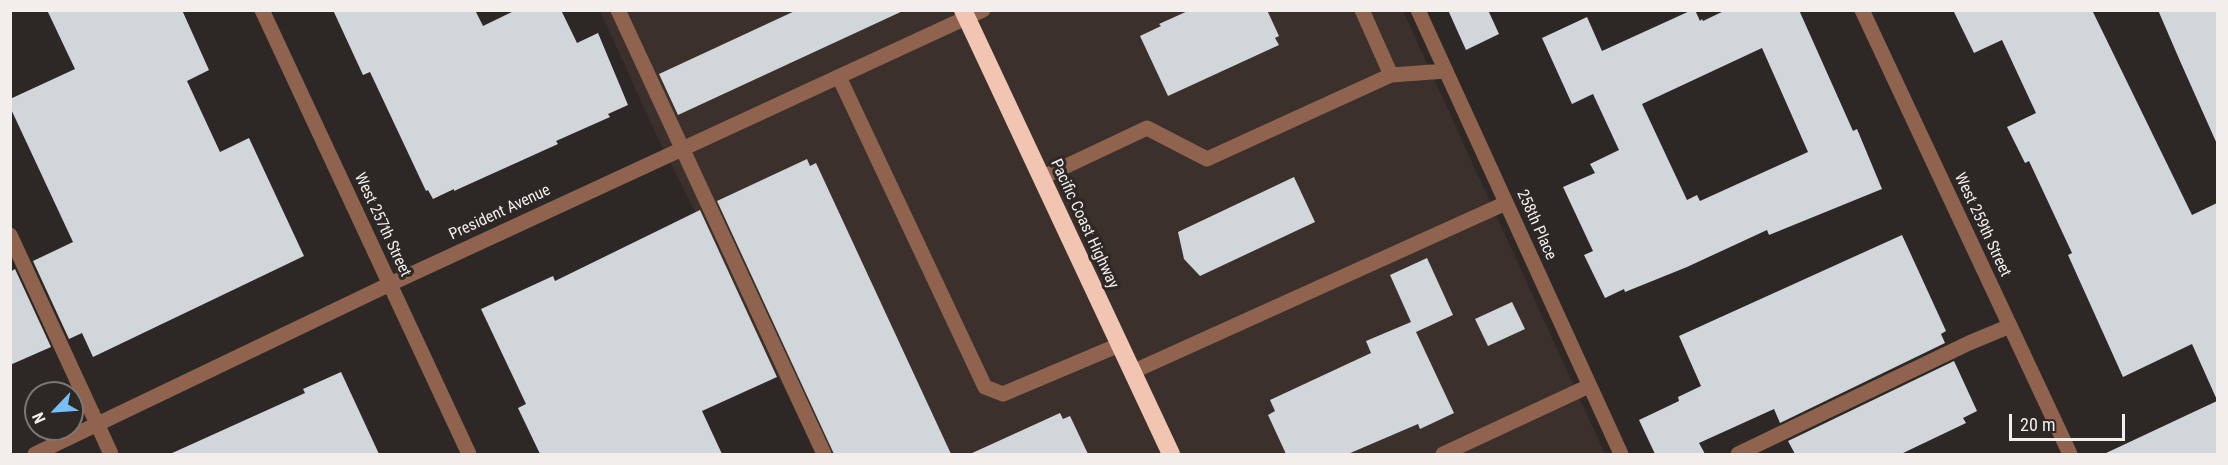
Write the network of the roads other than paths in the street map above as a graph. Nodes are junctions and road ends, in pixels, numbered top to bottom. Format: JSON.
{"nodes":[{"id":1,"x":262,"y":10,"type":"edge"},
{"id":2,"x":618,"y":10,"type":"edge"},
{"id":3,"x":1362,"y":10,"type":"edge"},
{"id":4,"x":1418,"y":10,"type":"edge"},
{"id":5,"x":1862,"y":10,"type":"edge"},
{"id":6,"x":970,"y":13,"type":"edge"},
{"id":7,"x":1446,"y":71,"type":"junction"},
{"id":8,"x":1391,"y":75,"type":"junction"},
{"id":9,"x":839,"y":77,"type":"junction"},
{"id":10,"x":682,"y":149,"type":"junction"},
{"id":11,"x":1041,"y":178,"type":"junction"},
{"id":12,"x":1506,"y":203,"type":"junction"},
{"id":13,"x":10,"y":235,"type":"edge"},
{"id":14,"x":390,"y":284,"type":"junction"},
{"id":15,"x":2010,"y":326,"type":"junction"},
{"id":16,"x":1119,"y":345,"type":"junction"},
{"id":17,"x":1132,"y":372,"type":"junction"},
{"id":18,"x":1589,"y":386,"type":"junction"},
{"id":19,"x":97,"y":426,"type":"junction"},
{"id":20,"x":36,"y":454,"type":"edge"},
{"id":21,"x":111,"y":454,"type":"edge"},
{"id":22,"x":469,"y":454,"type":"edge"},
{"id":23,"x":824,"y":454,"type":"edge"},
{"id":24,"x":1171,"y":454,"type":"edge"},
{"id":25,"x":1443,"y":454,"type":"edge"},
{"id":26,"x":1621,"y":454,"type":"edge"},
{"id":27,"x":1738,"y":454,"type":"edge"},
{"id":28,"x":2070,"y":454,"type":"edge"}],
"edges":[{"from":1,"to":14,"type":"street","name":"West 257th Street"},
{"from":2,"to":10,"type":"street"},
{"from":3,"to":8,"type":"street"},
{"from":4,"to":7,"type":"street","name":"258th Place"},
{"from":5,"to":15,"type":"street","name":"West 259th Street"},
{"from":6,"to":9,"type":"street","name":"President Avenue"},
{"from":6,"to":11,"type":"highway","name":"Pacific Coast Highway"},
{"from":7,"to":8,"type":"street"},
{"from":7,"to":12,"type":"street","name":"258th Place"},
{"from":8,"to":11,"type":"street"},
{"from":9,"to":10,"type":"street","name":"President Avenue"},
{"from":9,"to":16,"type":"street"},
{"from":10,"to":14,"type":"street","name":"President Avenue"},
{"from":10,"to":23,"type":"street"},
{"from":11,"to":16,"type":"highway","name":"Pacific Coast Highway"},
{"from":12,"to":17,"type":"street"},
{"from":12,"to":18,"type":"street","name":"258th Place"},
{"from":13,"to":19,"type":"street"},
{"from":14,"to":19,"type":"street","name":"President Avenue"},
{"from":14,"to":22,"type":"street","name":"West 257th Street"},
{"from":15,"to":27,"type":"street"},
{"from":15,"to":28,"type":"street","name":"West 259th Street"},
{"from":16,"to":17,"type":"highway","name":"Pacific Coast Highway"},
{"from":17,"to":24,"type":"highway","name":"Pacific Coast Highway"},
{"from":18,"to":25,"type":"street"},
{"from":18,"to":26,"type":"street","name":"258th Place"},
{"from":19,"to":20,"type":"street","name":"President Avenue"},
{"from":19,"to":21,"type":"street"}]}
